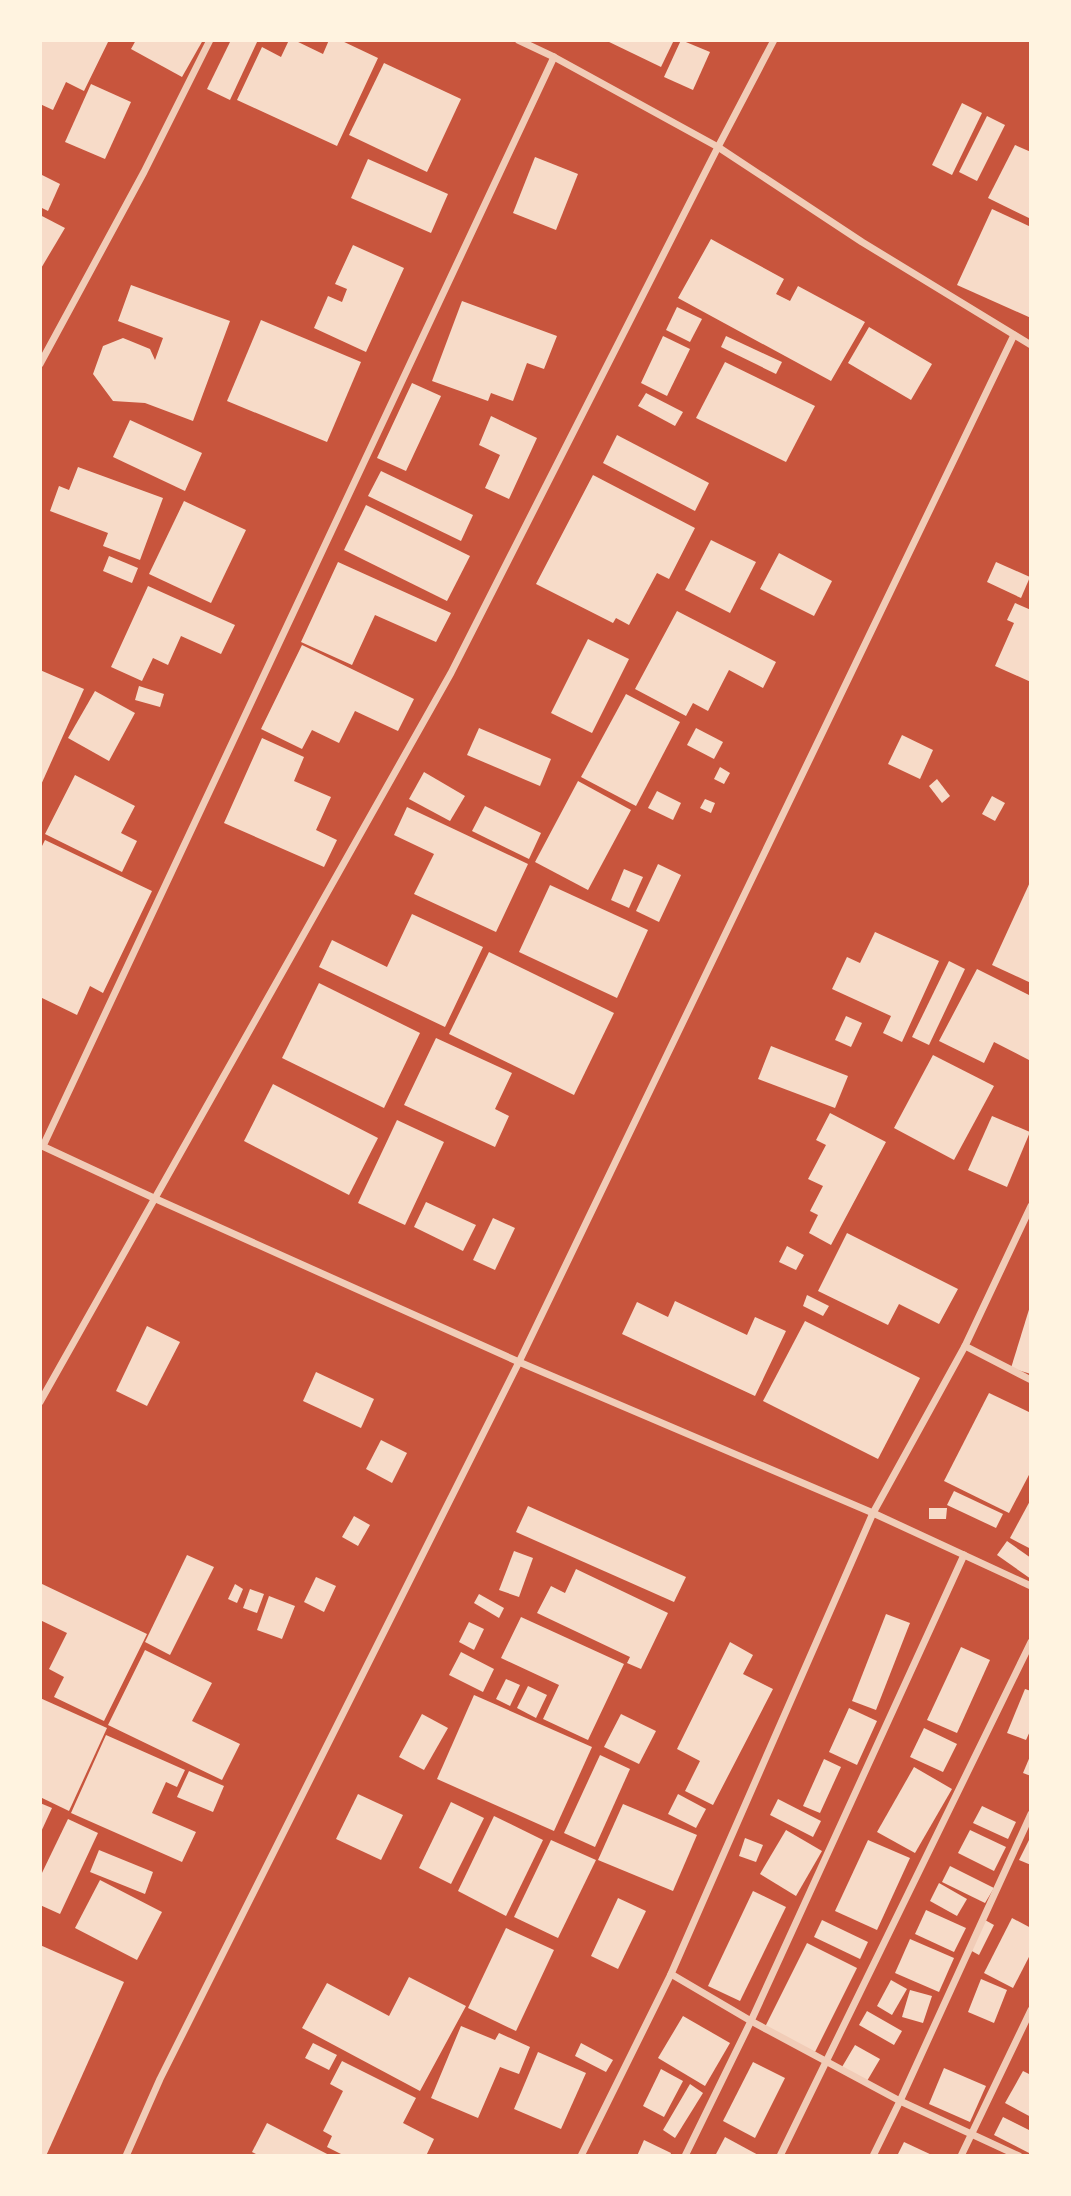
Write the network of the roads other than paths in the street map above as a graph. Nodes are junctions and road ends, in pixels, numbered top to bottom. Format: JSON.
{"nodes":[{"id":1,"x":210,"y":40,"type":"edge"},
{"id":2,"x":517,"y":40,"type":"edge"},
{"id":3,"x":774,"y":40,"type":"edge"},
{"id":4,"x":554,"y":57,"type":"junction"},
{"id":5,"x":718,"y":147,"type":"junction"},
{"id":6,"x":1014,"y":335,"type":"junction"},
{"id":7,"x":1031,"y":345,"type":"edge"},
{"id":8,"x":40,"y":364,"type":"edge"},
{"id":9,"x":41,"y":1146,"type":"edge"},
{"id":10,"x":156,"y":1199,"type":"junction"},
{"id":11,"x":1031,"y":1206,"type":"edge"},
{"id":12,"x":965,"y":1346,"type":"junction"},
{"id":13,"x":519,"y":1362,"type":"junction"},
{"id":14,"x":1031,"y":1380,"type":"edge"},
{"id":15,"x":40,"y":1402,"type":"edge"},
{"id":16,"x":873,"y":1513,"type":"junction"},
{"id":17,"x":964,"y":1555,"type":"junction"},
{"id":18,"x":1031,"y":1586,"type":"edge"},
{"id":19,"x":1031,"y":1642,"type":"edge"},
{"id":20,"x":1031,"y":1814,"type":"edge"},
{"id":21,"x":671,"y":1974,"type":"junction"},
{"id":22,"x":1031,"y":2010,"type":"edge"},
{"id":23,"x":751,"y":2021,"type":"junction"},
{"id":24,"x":827,"y":2061,"type":"junction"},
{"id":25,"x":900,"y":2101,"type":"junction"},
{"id":26,"x":972,"y":2133,"type":"junction"},
{"id":27,"x":126,"y":2156,"type":"edge"},
{"id":28,"x":581,"y":2156,"type":"edge"},
{"id":29,"x":685,"y":2156,"type":"edge"},
{"id":30,"x":780,"y":2156,"type":"edge"},
{"id":31,"x":873,"y":2156,"type":"edge"},
{"id":32,"x":961,"y":2156,"type":"edge"},
{"id":33,"x":1019,"y":2156,"type":"edge"}],
"edges":[{"from":1,"to":8,"type":"street"},
{"from":2,"to":4,"type":"street"},
{"from":3,"to":5,"type":"street"},
{"from":4,"to":5,"type":"street"},
{"from":4,"to":9,"type":"street"},
{"from":5,"to":6,"type":"street"},
{"from":5,"to":10,"type":"street"},
{"from":6,"to":7,"type":"street"},
{"from":6,"to":13,"type":"street"},
{"from":9,"to":10,"type":"street"},
{"from":10,"to":13,"type":"street"},
{"from":10,"to":15,"type":"street"},
{"from":11,"to":12,"type":"street"},
{"from":12,"to":14,"type":"street"},
{"from":12,"to":16,"type":"street"},
{"from":13,"to":16,"type":"street"},
{"from":13,"to":27,"type":"street"},
{"from":16,"to":17,"type":"street"},
{"from":16,"to":21,"type":"street"},
{"from":17,"to":18,"type":"street"},
{"from":17,"to":23,"type":"street"},
{"from":19,"to":24,"type":"street"},
{"from":20,"to":25,"type":"street"},
{"from":21,"to":23,"type":"street"},
{"from":21,"to":28,"type":"street"},
{"from":22,"to":26,"type":"street"},
{"from":23,"to":24,"type":"street"},
{"from":23,"to":29,"type":"street"},
{"from":24,"to":25,"type":"street"},
{"from":24,"to":30,"type":"street"},
{"from":25,"to":26,"type":"street"},
{"from":25,"to":31,"type":"street"},
{"from":26,"to":32,"type":"street"},
{"from":26,"to":33,"type":"street"}]}
